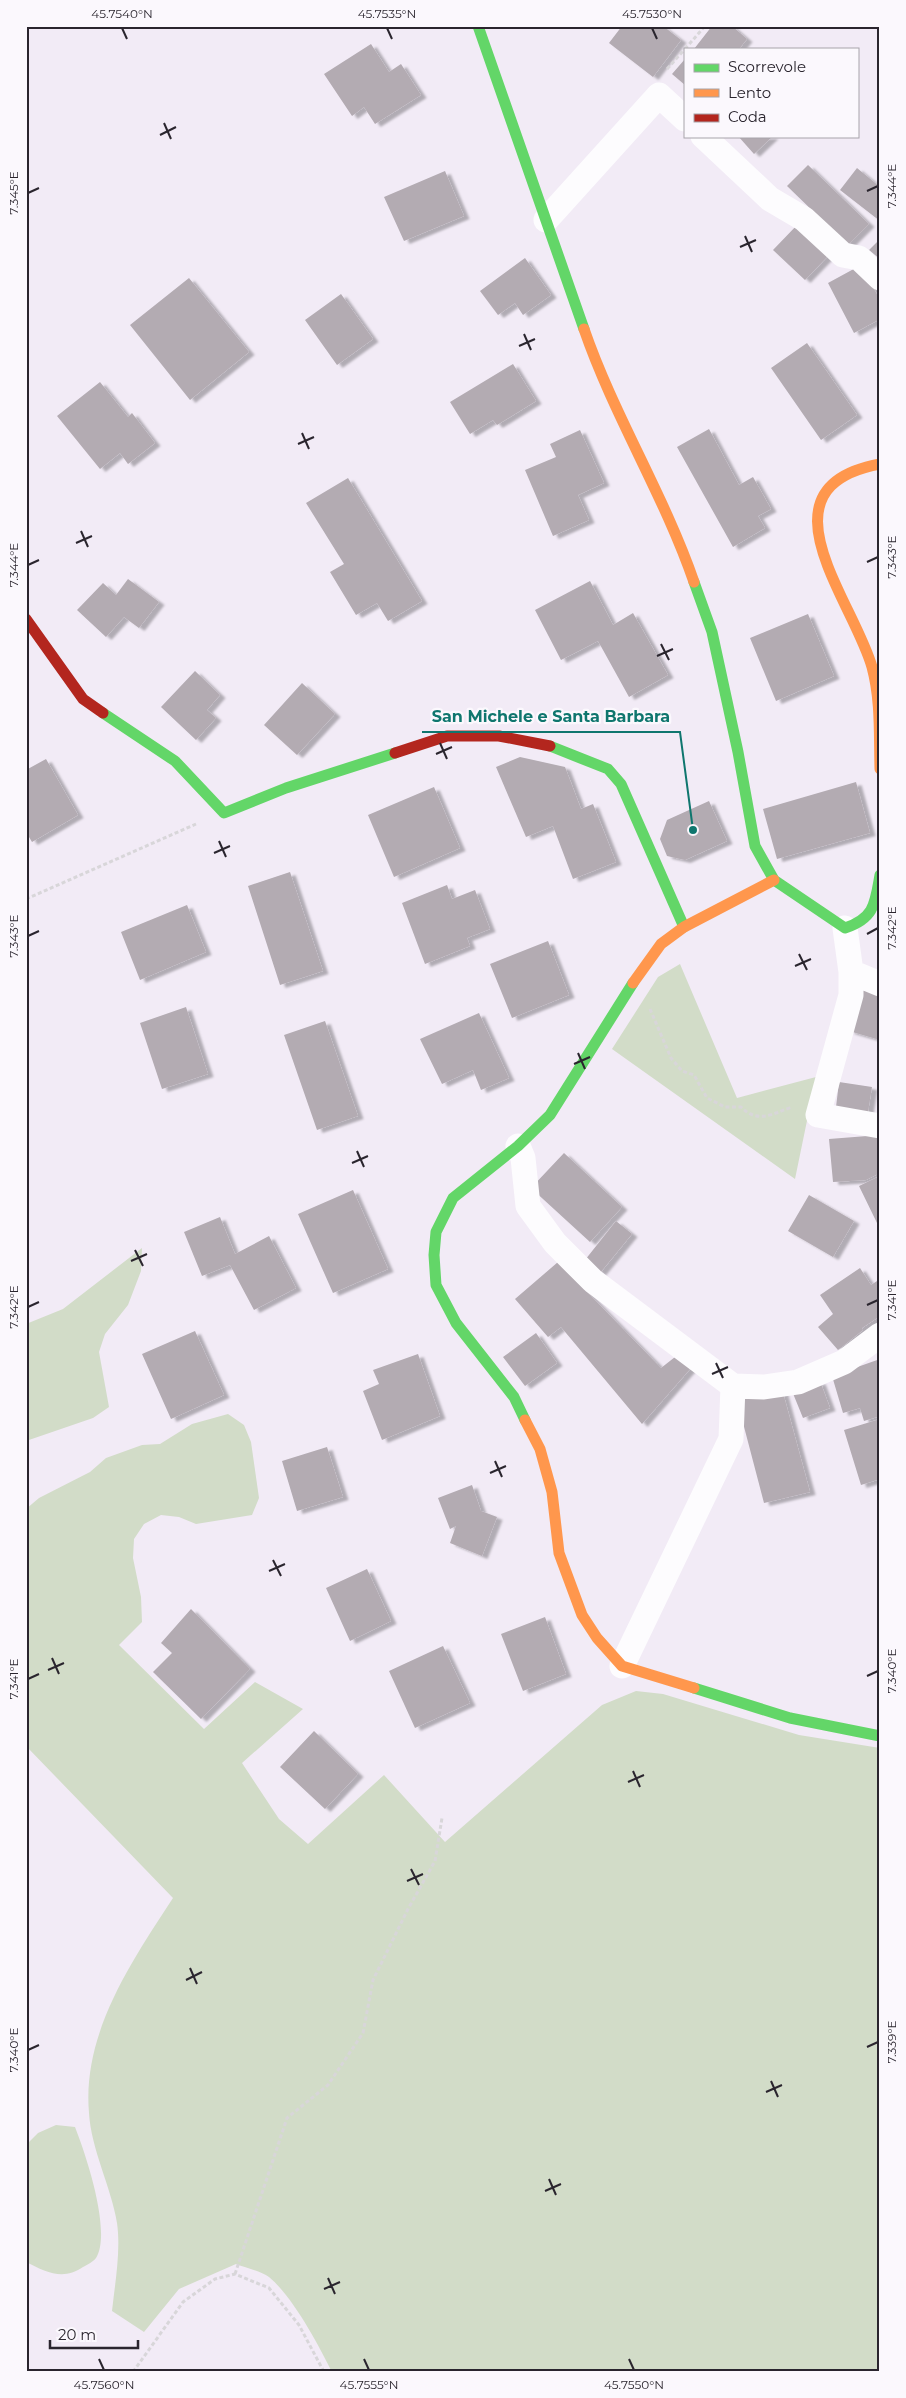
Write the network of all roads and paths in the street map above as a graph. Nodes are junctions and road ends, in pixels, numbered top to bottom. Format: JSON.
{"nodes":[{"id":1,"x":478,"y":26,"type":"edge"},
{"id":2,"x":706,"y":26,"type":"edge"},
{"id":3,"x":686,"y":48,"type":"edge"},
{"id":4,"x":684,"y":119,"type":"edge"},
{"id":5,"x":705,"y":138,"type":"edge"},
{"id":6,"x":546,"y":220,"type":"junction"},
{"id":7,"x":880,"y":278,"type":"edge"},
{"id":8,"x":880,"y":464,"type":"edge"},
{"id":9,"x":26,"y":619,"type":"edge"},
{"id":10,"x":879,"y":715,"type":"edge"},
{"id":11,"x":880,"y":769,"type":"edge"},
{"id":12,"x":224,"y":813,"type":"junction"},
{"id":13,"x":880,"y":876,"type":"edge"},
{"id":14,"x":774,"y":880,"type":"junction"},
{"id":15,"x":26,"y":899,"type":"edge"},
{"id":16,"x":684,"y":927,"type":"junction"},
{"id":17,"x":845,"y":928,"type":"junction"},
{"id":18,"x":851,"y":972,"type":"junction"},
{"id":19,"x":880,"y":984,"type":"edge"},
{"id":20,"x":650,"y":1002,"type":"dead end"},
{"id":21,"x":820,"y":1101,"type":"junction"},
{"id":22,"x":880,"y":1126,"type":"edge"},
{"id":23,"x":518,"y":1146,"type":"junction"},
{"id":24,"x":880,"y":1335,"type":"edge"},
{"id":25,"x":733,"y":1386,"type":"junction"},
{"id":26,"x":622,"y":1666,"type":"junction"},
{"id":27,"x":880,"y":1736,"type":"edge"},
{"id":28,"x":442,"y":1818,"type":"dead end"},
{"id":29,"x":235,"y":2274,"type":"junction"},
{"id":30,"x":133,"y":2372,"type":"edge"},
{"id":31,"x":324,"y":2372,"type":"edge"}],
"edges":[{"from":1,"to":6,"type":"street"},
{"from":2,"to":3,"type":"path"},
{"from":4,"to":6,"type":"street"},
{"from":5,"to":7,"type":"street"},
{"from":6,"to":14,"type":"street"},
{"from":8,"to":10,"type":"street"},
{"from":9,"to":12,"type":"street"},
{"from":10,"to":11,"type":"street"},
{"from":12,"to":15,"type":"path"},
{"from":12,"to":16,"type":"street"},
{"from":13,"to":17,"type":"street"},
{"from":14,"to":16,"type":"street"},
{"from":14,"to":17,"type":"street"},
{"from":16,"to":23,"type":"street"},
{"from":17,"to":18,"type":"street"},
{"from":18,"to":19,"type":"street"},
{"from":18,"to":21,"type":"street"},
{"from":20,"to":21,"type":"path"},
{"from":21,"to":22,"type":"street"},
{"from":23,"to":25,"type":"street"},
{"from":23,"to":26,"type":"street"},
{"from":24,"to":25,"type":"street"},
{"from":25,"to":26,"type":"street"},
{"from":26,"to":27,"type":"street"},
{"from":28,"to":29,"type":"path"},
{"from":29,"to":30,"type":"path"},
{"from":29,"to":31,"type":"path"}]}
